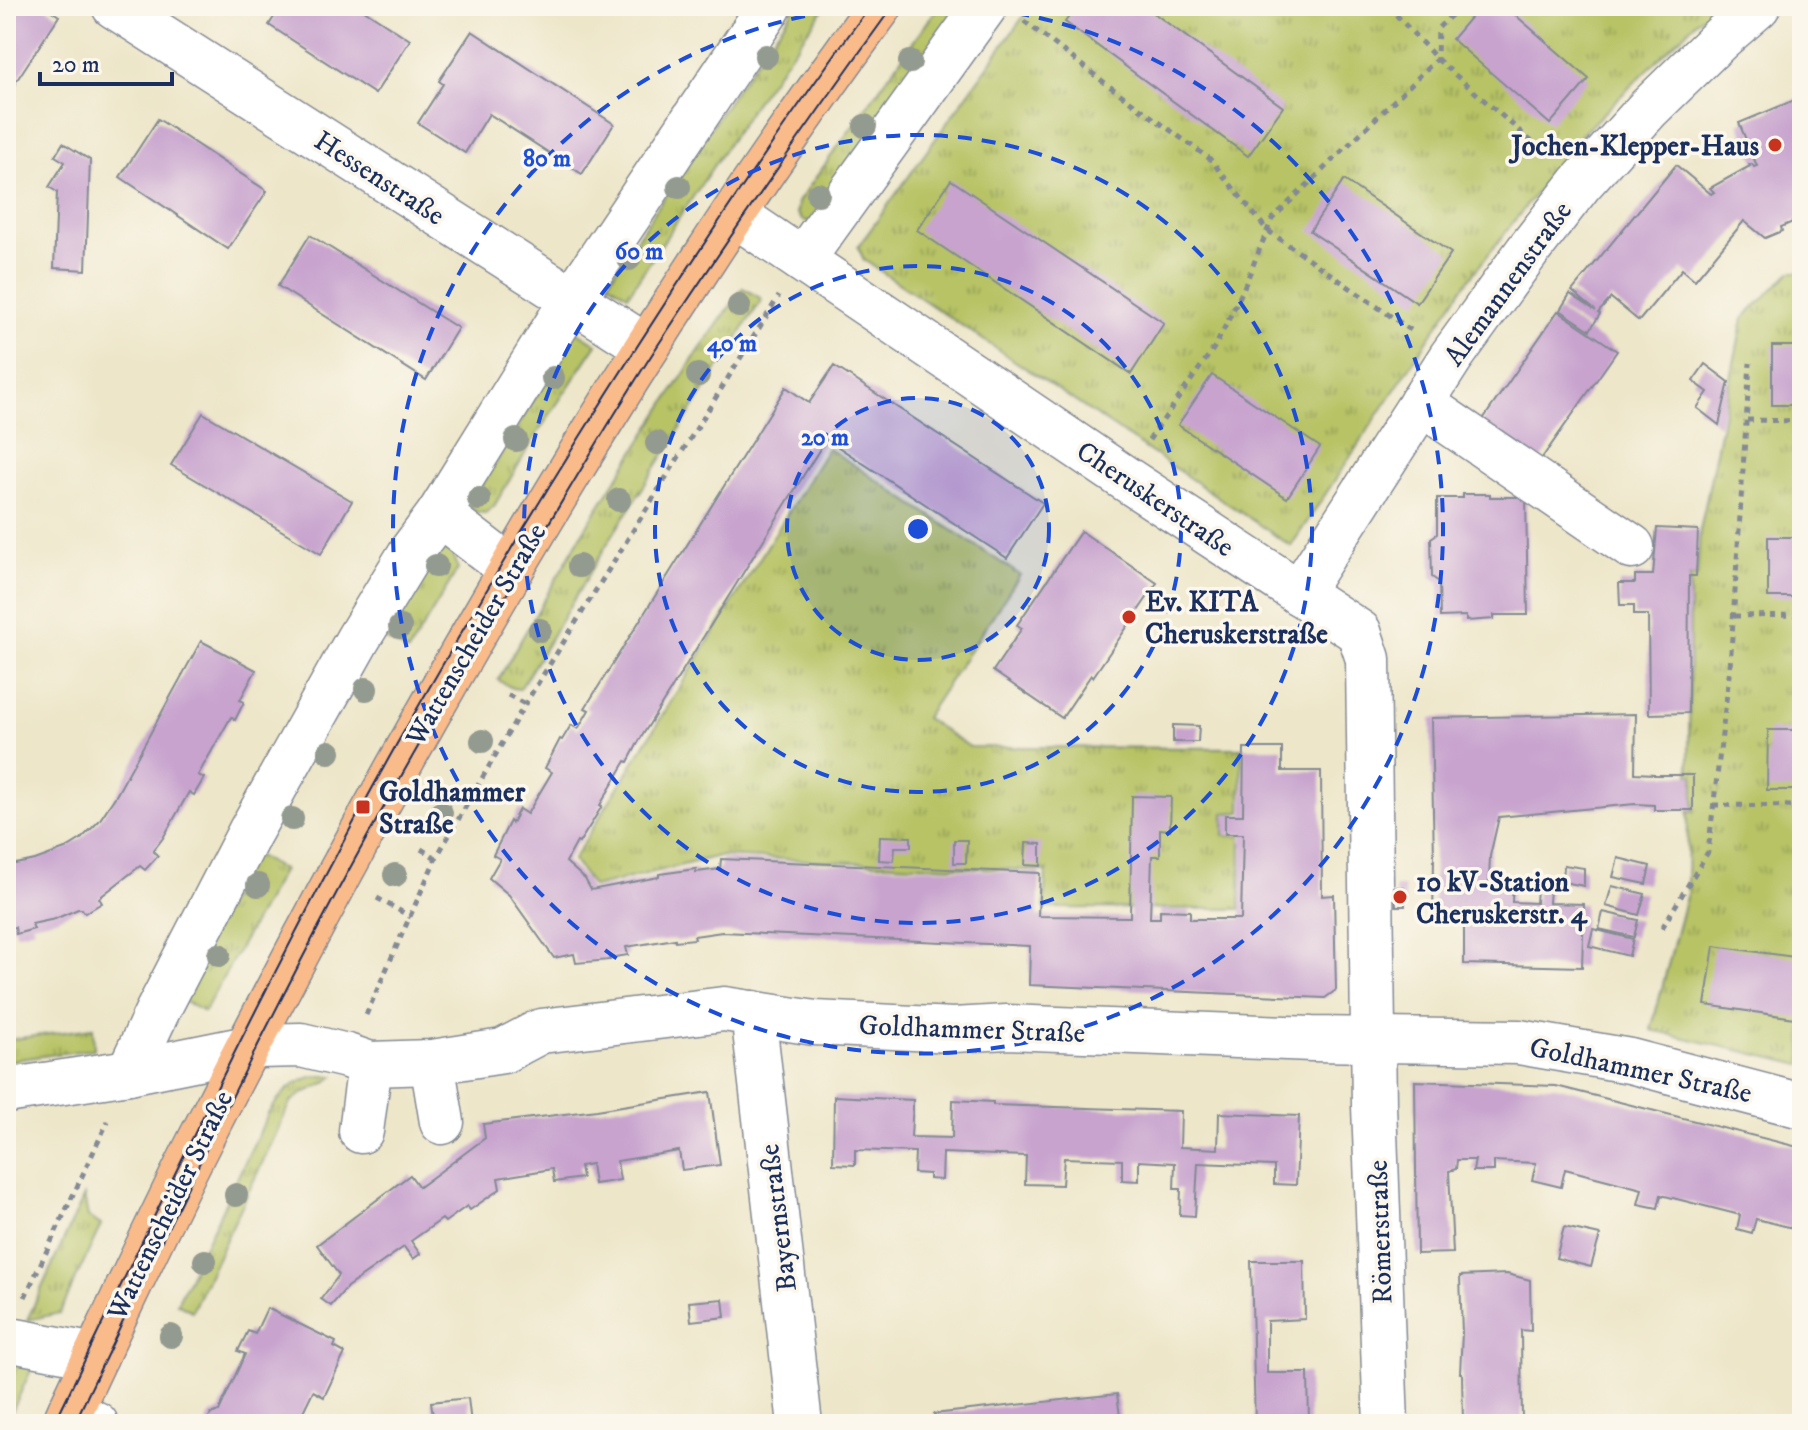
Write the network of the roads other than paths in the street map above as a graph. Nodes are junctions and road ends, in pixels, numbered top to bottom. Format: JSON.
{"nodes":[{"id":1,"x":114,"y":6,"type":"edge"},
{"id":2,"x":770,"y":6,"type":"edge"},
{"id":3,"x":880,"y":6,"type":"edge"},
{"id":4,"x":1758,"y":6,"type":"edge"},
{"id":5,"x":1001,"y":11,"type":"edge"},
{"id":6,"x":734,"y":214,"type":"junction"},
{"id":7,"x":802,"y":260,"type":"junction"},
{"id":8,"x":572,"y":300,"type":"junction"},
{"id":9,"x":647,"y":347,"type":"junction"},
{"id":10,"x":1421,"y":403,"type":"junction"},
{"id":11,"x":439,"y":514,"type":"junction"},
{"id":12,"x":1632,"y":547,"type":"dead end"},
{"id":13,"x":511,"y":569,"type":"junction"},
{"id":14,"x":1299,"y":593,"type":"junction"},
{"id":15,"x":753,"y":1013,"type":"junction"},
{"id":16,"x":1373,"y":1040,"type":"junction"},
{"id":17,"x":246,"y":1050,"type":"junction"},
{"id":18,"x":359,"y":1060,"type":"junction"},
{"id":19,"x":432,"y":1062,"type":"junction"},
{"id":20,"x":129,"y":1072,"type":"junction"},
{"id":21,"x":6,"y":1091,"type":"edge"},
{"id":22,"x":1802,"y":1106,"type":"edge"},
{"id":23,"x":442,"y":1122,"type":"dead end"},
{"id":24,"x":361,"y":1131,"type":"dead end"},
{"id":25,"x":13,"y":1324,"type":"edge"},
{"id":26,"x":96,"y":1356,"type":"junction"},
{"id":27,"x":77,"y":1420,"type":"edge"},
{"id":28,"x":800,"y":1424,"type":"edge"},
{"id":29,"x":1386,"y":1424,"type":"edge"}],
"edges":[{"from":1,"to":8,"type":"street","name":"Hessenstraße"},
{"from":2,"to":8,"type":"street"},
{"from":3,"to":6,"type":"main road","name":"Wattenscheider Straße"},
{"from":4,"to":10,"type":"street","name":"Alemannenstraße"},
{"from":5,"to":7,"type":"street"},
{"from":6,"to":7,"type":"street","name":"Cheruskerstraße"},
{"from":6,"to":9,"type":"main road","name":"Wattenscheider Straße"},
{"from":7,"to":14,"type":"street","name":"Cheruskerstraße"},
{"from":8,"to":9,"type":"street","name":"Hessenstraße"},
{"from":8,"to":11,"type":"street"},
{"from":9,"to":13,"type":"main road","name":"Wattenscheider Straße"},
{"from":10,"to":12,"type":"street"},
{"from":10,"to":14,"type":"street","name":"Alemannenstraße"},
{"from":11,"to":13,"type":"street"},
{"from":11,"to":20,"type":"street"},
{"from":13,"to":17,"type":"main road","name":"Wattenscheider Straße"},
{"from":14,"to":16,"type":"street","name":"Cheruskerstraße"},
{"from":15,"to":16,"type":"street","name":"Goldhammer Straße"},
{"from":15,"to":19,"type":"street","name":"Goldhammer Straße"},
{"from":15,"to":28,"type":"street","name":"Bayernstraße"},
{"from":16,"to":22,"type":"street","name":"Goldhammer Straße"},
{"from":16,"to":29,"type":"street","name":"Römerstraße"},
{"from":17,"to":18,"type":"street","name":"Goldhammer Straße"},
{"from":17,"to":20,"type":"street","name":"Goldhammer Straße"},
{"from":17,"to":26,"type":"main road","name":"Wattenscheider Straße"},
{"from":18,"to":19,"type":"street","name":"Goldhammer Straße"},
{"from":18,"to":24,"type":"street"},
{"from":19,"to":23,"type":"street"},
{"from":20,"to":21,"type":"street","name":"Goldhammer Straße"},
{"from":25,"to":26,"type":"street"},
{"from":26,"to":27,"type":"main road","name":"Wattenscheider Straße"}]}
